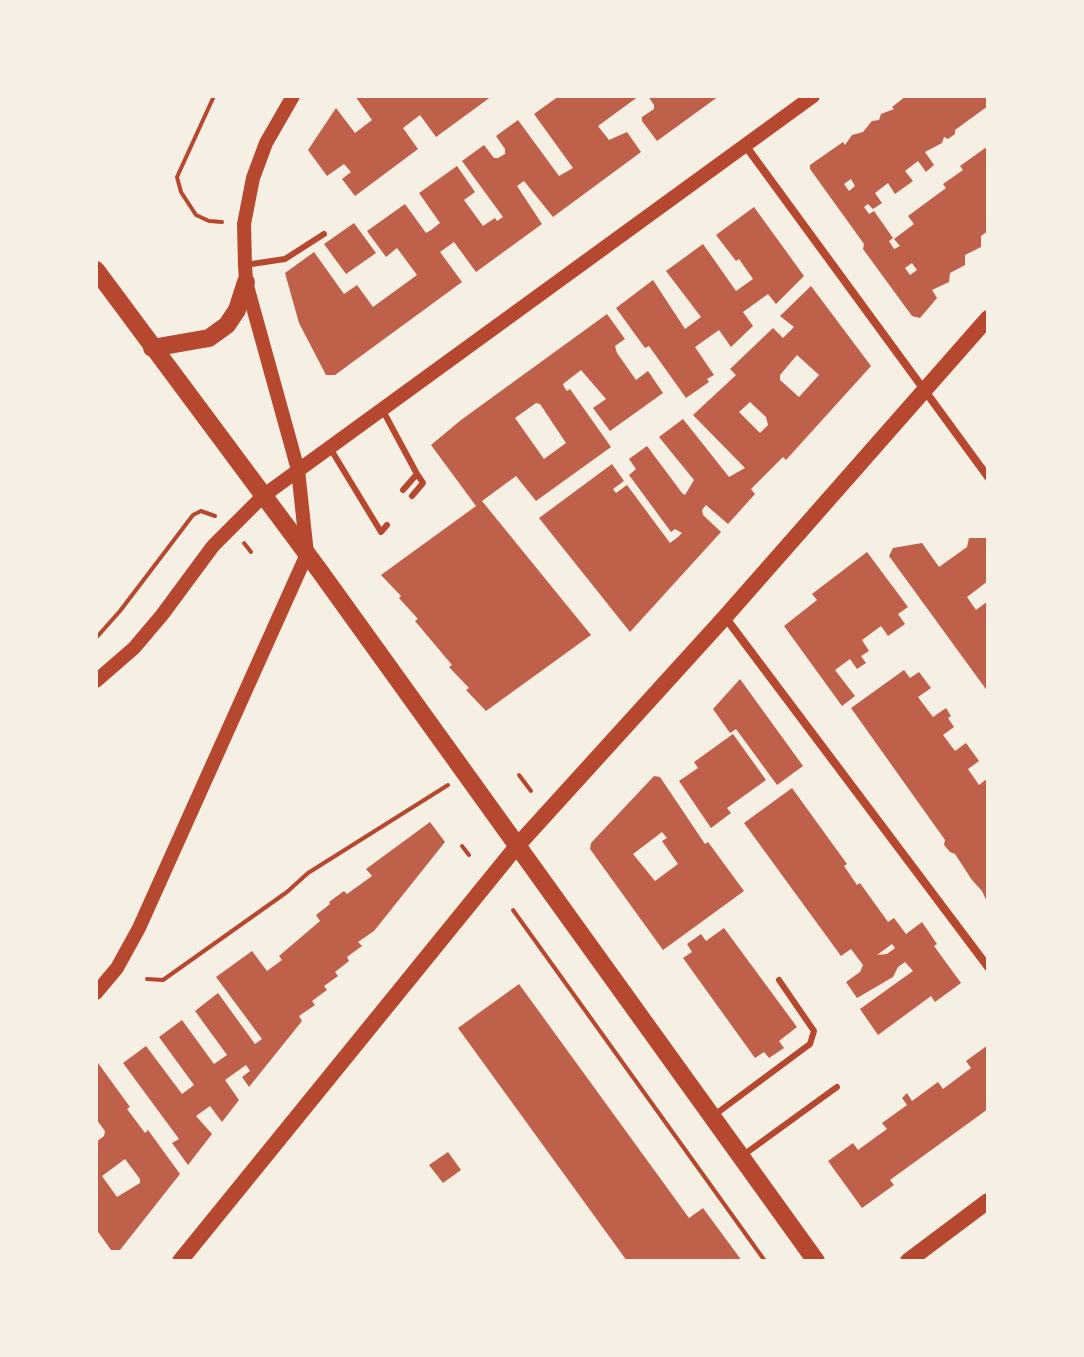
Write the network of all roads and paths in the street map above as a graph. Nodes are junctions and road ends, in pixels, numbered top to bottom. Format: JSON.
{"nodes":[{"id":1,"x":214,"y":96,"type":"edge"},
{"id":2,"x":293,"y":96,"type":"edge"},
{"id":3,"x":813,"y":96,"type":"edge"},
{"id":4,"x":745,"y":145,"type":"junction"},
{"id":5,"x":222,"y":222,"type":"dead end"},
{"id":6,"x":324,"y":234,"type":"dead end"},
{"id":7,"x":96,"y":272,"type":"edge"},
{"id":8,"x":245,"y":274,"type":"junction"},
{"id":9,"x":107,"y":290,"type":"dead end"},
{"id":10,"x":988,"y":318,"type":"edge"},
{"id":11,"x":152,"y":348,"type":"junction"},
{"id":12,"x":925,"y":390,"type":"junction"},
{"id":13,"x":382,"y":409,"type":"junction"},
{"id":14,"x":330,"y":447,"type":"junction"},
{"id":15,"x":298,"y":470,"type":"junction"},
{"id":16,"x":417,"y":474,"type":"junction"},
{"id":17,"x":988,"y":477,"type":"edge"},
{"id":18,"x":403,"y":490,"type":"dead end"},
{"id":19,"x":263,"y":496,"type":"junction"},
{"id":20,"x":412,"y":496,"type":"dead end"},
{"id":21,"x":233,"y":525,"type":"junction"},
{"id":22,"x":387,"y":525,"type":"dead end"},
{"id":23,"x":307,"y":554,"type":"junction"},
{"id":24,"x":725,"y":617,"type":"junction"},
{"id":25,"x":96,"y":638,"type":"edge"},
{"id":26,"x":96,"y":681,"type":"edge"},
{"id":27,"x":466,"y":774,"type":"junction"},
{"id":28,"x":519,"y":775,"type":"dead end"},
{"id":29,"x":531,"y":791,"type":"dead end"},
{"id":30,"x":462,"y":846,"type":"dead end"},
{"id":31,"x":517,"y":846,"type":"junction"},
{"id":32,"x":469,"y":855,"type":"dead end"},
{"id":33,"x":513,"y":910,"type":"dead end"},
{"id":34,"x":988,"y":967,"type":"edge"},
{"id":35,"x":147,"y":979,"type":"dead end"},
{"id":36,"x":779,"y":980,"type":"dead end"},
{"id":37,"x":96,"y":993,"type":"edge"},
{"id":38,"x":837,"y":1087,"type":"dead end"},
{"id":39,"x":713,"y":1116,"type":"junction"},
{"id":40,"x":742,"y":1156,"type":"junction"},
{"id":41,"x":988,"y":1201,"type":"edge"},
{"id":42,"x":180,"y":1261,"type":"edge"},
{"id":43,"x":765,"y":1261,"type":"edge"},
{"id":44,"x":816,"y":1261,"type":"edge"},
{"id":45,"x":908,"y":1261,"type":"edge"}],
"edges":[{"from":1,"to":5,"type":"path"},
{"from":2,"to":8,"type":"street"},
{"from":3,"to":4,"type":"street"},
{"from":4,"to":12,"type":"street"},
{"from":4,"to":13,"type":"street"},
{"from":6,"to":8,"type":"lane"},
{"from":7,"to":9,"type":"street"},
{"from":7,"to":11,"type":"main road"},
{"from":8,"to":11,"type":"main road"},
{"from":8,"to":15,"type":"street"},
{"from":10,"to":12,"type":"main road"},
{"from":11,"to":19,"type":"main road"},
{"from":12,"to":17,"type":"street"},
{"from":12,"to":24,"type":"main road"},
{"from":13,"to":14,"type":"street"},
{"from":13,"to":16,"type":"lane"},
{"from":14,"to":15,"type":"street"},
{"from":14,"to":22,"type":"lane"},
{"from":15,"to":19,"type":"street"},
{"from":15,"to":23,"type":"street"},
{"from":16,"to":18,"type":"lane"},
{"from":16,"to":20,"type":"lane"},
{"from":19,"to":21,"type":"street"},
{"from":19,"to":23,"type":"main road"},
{"from":21,"to":25,"type":"path"},
{"from":21,"to":26,"type":"street"},
{"from":23,"to":27,"type":"main road"},
{"from":23,"to":37,"type":"street"},
{"from":24,"to":31,"type":"main road"},
{"from":24,"to":34,"type":"street"},
{"from":27,"to":31,"type":"main road"},
{"from":27,"to":35,"type":"path"},
{"from":28,"to":29,"type":"path"},
{"from":30,"to":32,"type":"path"},
{"from":31,"to":39,"type":"main road"},
{"from":31,"to":42,"type":"main road"},
{"from":33,"to":43,"type":"path"},
{"from":36,"to":39,"type":"lane"},
{"from":38,"to":40,"type":"lane"},
{"from":39,"to":40,"type":"main road"},
{"from":40,"to":44,"type":"main road"},
{"from":41,"to":45,"type":"main road"}]}
